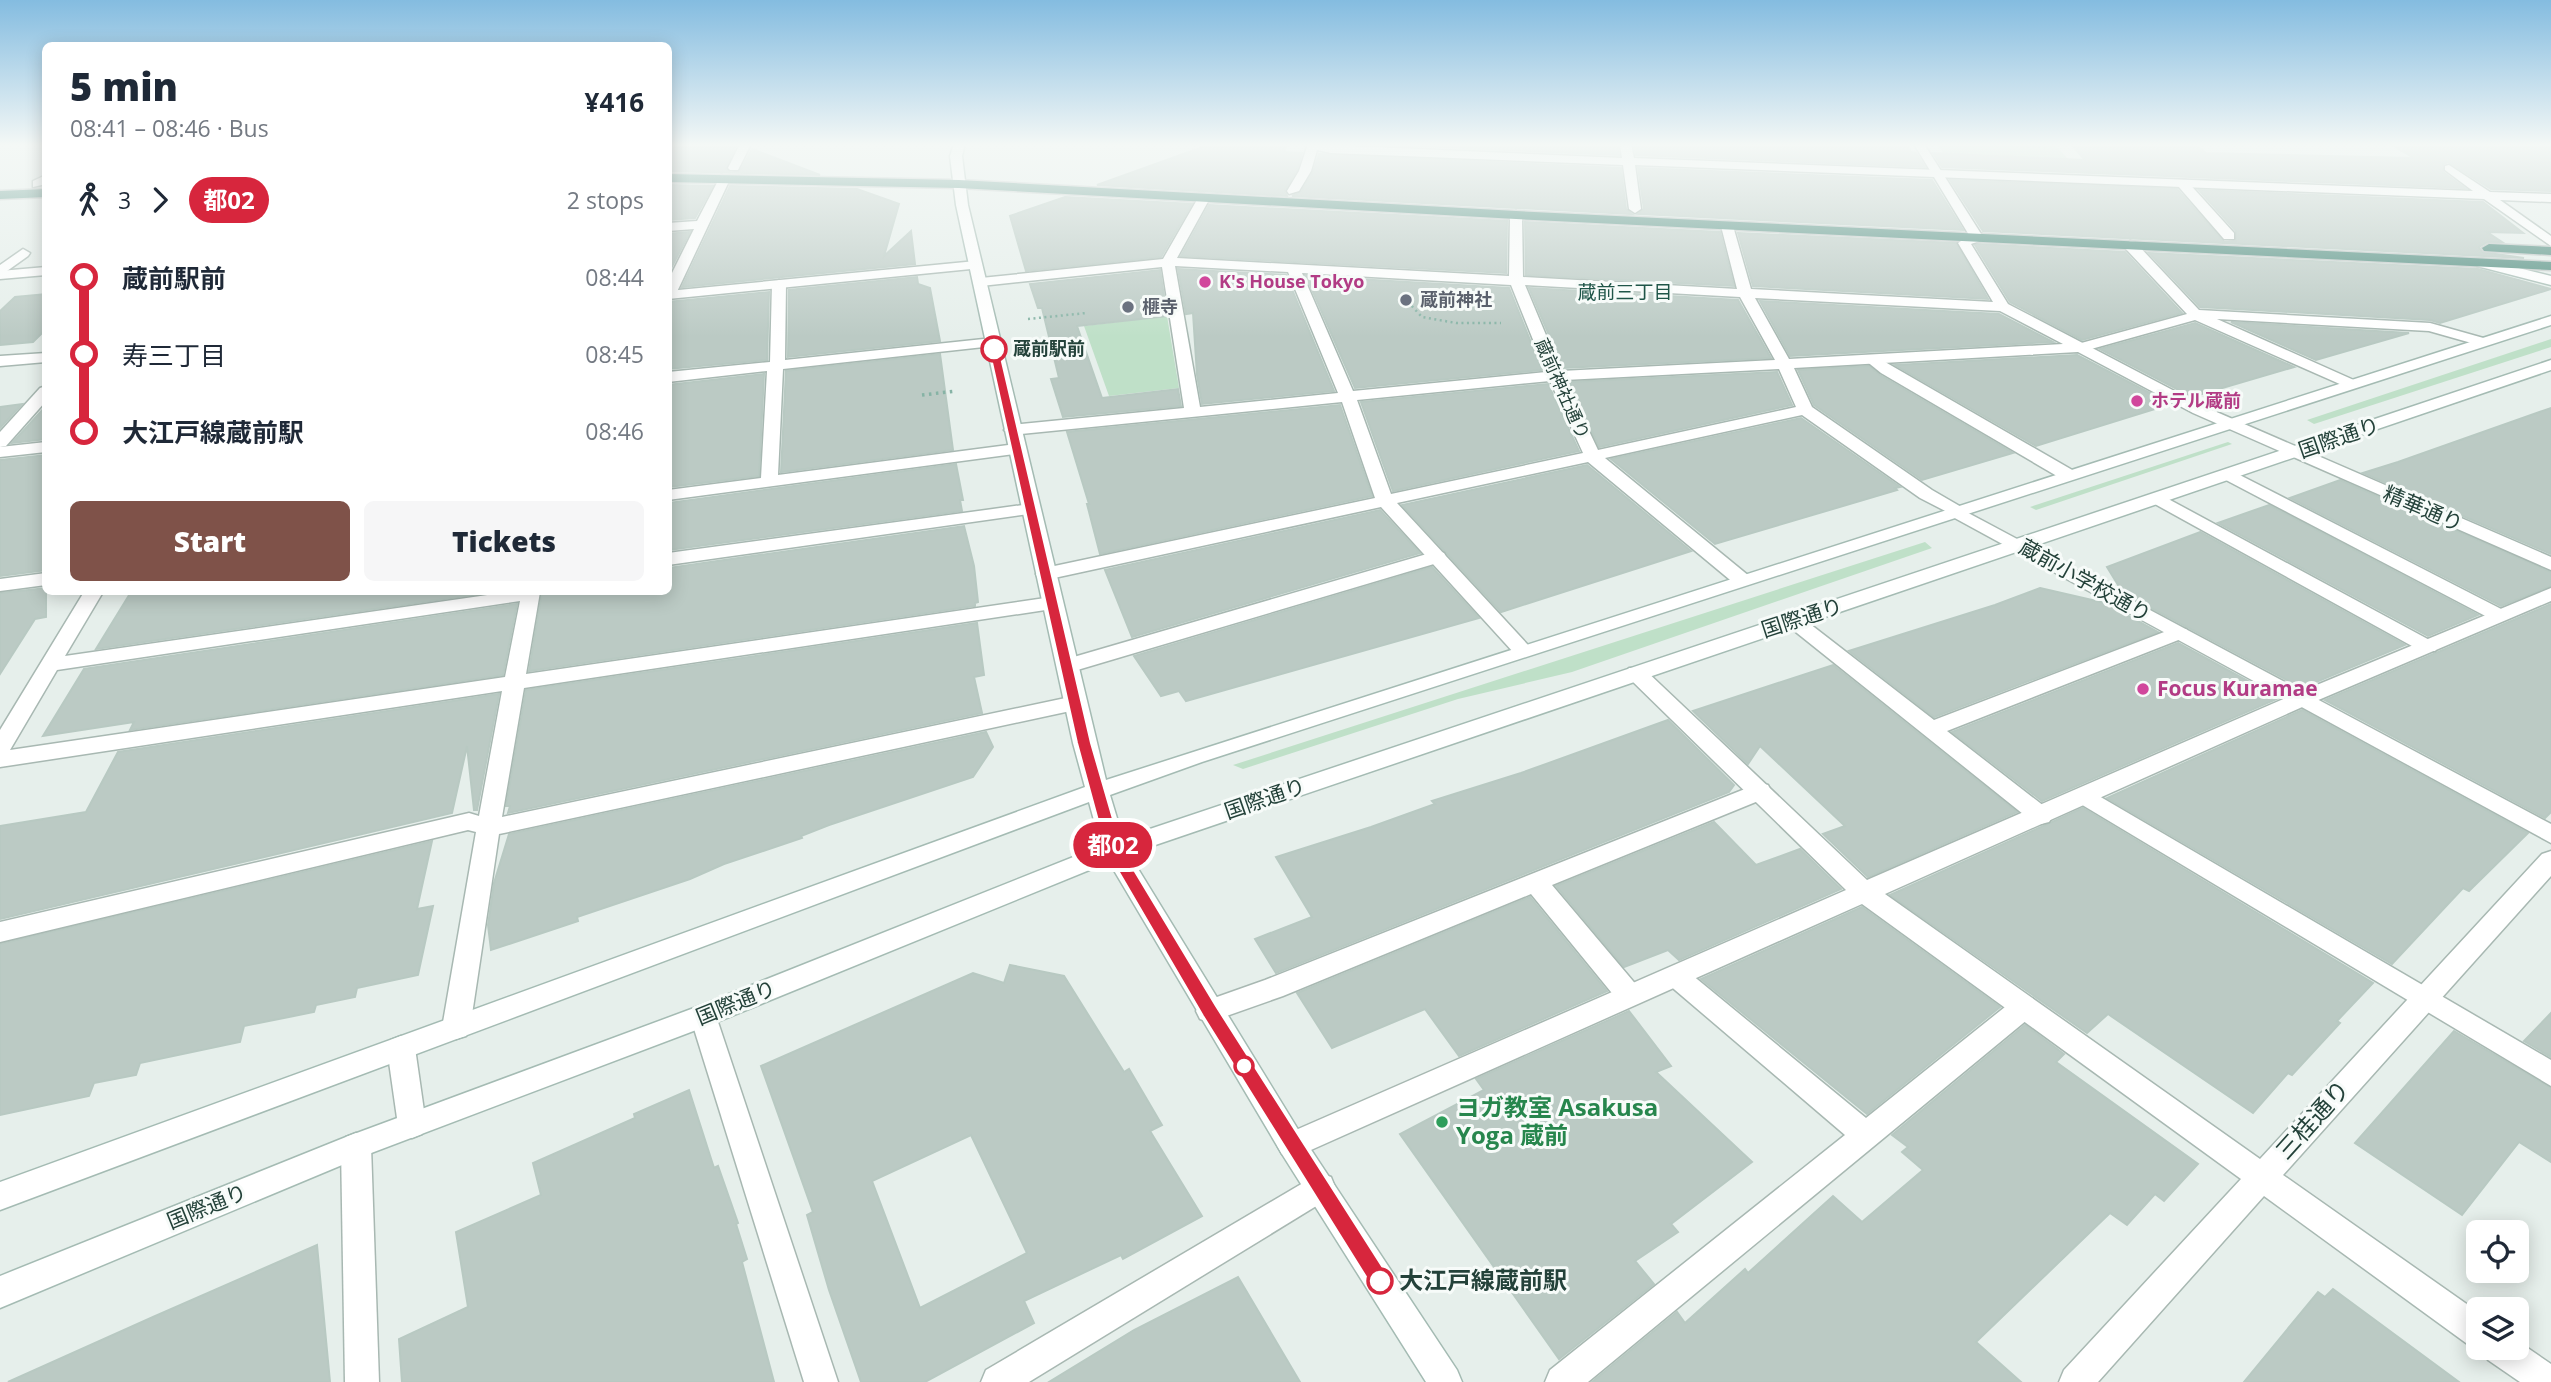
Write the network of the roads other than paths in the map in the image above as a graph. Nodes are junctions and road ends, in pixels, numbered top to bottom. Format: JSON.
{"nodes":[{"id":1,"x":710,"y":208,"type":"edge"},
{"id":2,"x":965,"y":208,"type":"edge"},
{"id":3,"x":1198,"y":208,"type":"edge"},
{"id":4,"x":1397,"y":208,"type":"edge"},
{"id":5,"x":1626,"y":208,"type":"edge"},
{"id":6,"x":1959,"y":208,"type":"edge"},
{"id":7,"x":2202,"y":208,"type":"edge"},
{"id":8,"x":2503,"y":208,"type":"edge"},
{"id":9,"x":1636,"y":209,"type":"joint"},
{"id":10,"x":1516,"y":215,"type":"junction"},
{"id":11,"x":701,"y":225,"type":"junction"},
{"id":12,"x":1727,"y":226,"type":"junction"},
{"id":13,"x":672,"y":227,"type":"edge"},
{"id":14,"x":1973,"y":231,"type":"junction"},
{"id":15,"x":2223,"y":236,"type":"joint"},
{"id":16,"x":2551,"y":242,"type":"edge"},
{"id":17,"x":2130,"y":245,"type":"junction"},
{"id":18,"x":2476,"y":248,"type":"dead end"},
{"id":19,"x":2551,"y":251,"type":"edge"},
{"id":20,"x":23,"y":253,"type":"dead end"},
{"id":21,"x":2465,"y":261,"type":"junction"},
{"id":22,"x":1168,"y":262,"type":"junction"},
{"id":23,"x":2551,"y":266,"type":"edge"},
{"id":24,"x":1293,"y":268,"type":"junction"},
{"id":25,"x":42,"y":271,"type":"edge"},
{"id":26,"x":0,"y":273,"type":"edge"},
{"id":27,"x":978,"y":273,"type":"junction"},
{"id":28,"x":1516,"y":280,"type":"junction"},
{"id":29,"x":2551,"y":281,"type":"edge"},
{"id":30,"x":779,"y":284,"type":"junction"},
{"id":31,"x":672,"y":288,"type":"edge"},
{"id":32,"x":1745,"y":293,"type":"junction"},
{"id":33,"x":672,"y":295,"type":"edge"},
{"id":34,"x":2003,"y":307,"type":"junction"},
{"id":35,"x":2196,"y":315,"type":"junction"},
{"id":36,"x":2551,"y":320,"type":"edge"},
{"id":37,"x":993,"y":342,"type":"junction"},
{"id":38,"x":2482,"y":342,"type":"junction"},
{"id":39,"x":2079,"y":348,"type":"junction"},
{"id":40,"x":42,"y":356,"type":"edge"},
{"id":41,"x":1873,"y":360,"type":"junction"},
{"id":42,"x":0,"y":361,"type":"edge"},
{"id":43,"x":1785,"y":365,"type":"junction"},
{"id":44,"x":2551,"y":365,"type":"edge"},
{"id":45,"x":777,"y":366,"type":"junction"},
{"id":46,"x":1555,"y":376,"type":"junction"},
{"id":47,"x":672,"y":377,"type":"edge"},
{"id":48,"x":2351,"y":384,"type":"junction"},
{"id":49,"x":42,"y":395,"type":"edge"},
{"id":50,"x":1348,"y":397,"type":"junction"},
{"id":51,"x":1805,"y":410,"type":"junction"},
{"id":52,"x":1193,"y":412,"type":"junction"},
{"id":53,"x":2228,"y":423,"type":"junction"},
{"id":54,"x":1012,"y":429,"type":"junction"},
{"id":55,"x":0,"y":442,"type":"edge"},
{"id":56,"x":42,"y":447,"type":"edge"},
{"id":57,"x":1016,"y":449,"type":"junction"},
{"id":58,"x":0,"y":452,"type":"edge"},
{"id":59,"x":2295,"y":453,"type":"junction"},
{"id":60,"x":1593,"y":457,"type":"junction"},
{"id":61,"x":2068,"y":475,"type":"junction"},
{"id":62,"x":2230,"y":475,"type":"junction"},
{"id":63,"x":769,"y":482,"type":"junction"},
{"id":64,"x":672,"y":494,"type":"edge"},
{"id":65,"x":2159,"y":499,"type":"junction"},
{"id":66,"x":1385,"y":501,"type":"junction"},
{"id":67,"x":1030,"y":509,"type":"junction"},
{"id":68,"x":1958,"y":512,"type":"junction"},
{"id":69,"x":2020,"y":546,"type":"junction"},
{"id":70,"x":1437,"y":557,"type":"junction"},
{"id":71,"x":672,"y":558,"type":"edge"},
{"id":72,"x":2551,"y":564,"type":"edge"},
{"id":73,"x":1045,"y":574,"type":"junction"},
{"id":74,"x":42,"y":580,"type":"edge"},
{"id":75,"x":1742,"y":580,"type":"junction"},
{"id":76,"x":0,"y":585,"type":"edge"},
{"id":77,"x":2551,"y":594,"type":"edge"},
{"id":78,"x":91,"y":595,"type":"edge"},
{"id":79,"x":517,"y":595,"type":"edge"},
{"id":80,"x":531,"y":595,"type":"edge"},
{"id":81,"x":1052,"y":603,"type":"junction"},
{"id":82,"x":2500,"y":616,"type":"junction"},
{"id":83,"x":1794,"y":621,"type":"junction"},
{"id":84,"x":2179,"y":633,"type":"junction"},
{"id":85,"x":2428,"y":646,"type":"junction"},
{"id":86,"x":1521,"y":649,"type":"junction"},
{"id":87,"x":49,"y":664,"type":"junction"},
{"id":88,"x":1067,"y":666,"type":"junction"},
{"id":89,"x":1636,"y":673,"type":"junction"},
{"id":90,"x":515,"y":685,"type":"junction"},
{"id":91,"x":2302,"y":699,"type":"junction"},
{"id":92,"x":1076,"y":703,"type":"junction"},
{"id":93,"x":1931,"y":729,"type":"junction"},
{"id":94,"x":0,"y":748,"type":"edge"},
{"id":95,"x":0,"y":759,"type":"edge"},
{"id":96,"x":1096,"y":790,"type":"junction"},
{"id":97,"x":1760,"y":791,"type":"junction"},
{"id":98,"x":2087,"y":797,"type":"junction"},
{"id":99,"x":2040,"y":816,"type":"junction"},
{"id":100,"x":488,"y":828,"type":"junction"},
{"id":101,"x":2551,"y":834,"type":"edge"},
{"id":102,"x":1114,"y":850,"type":"junction"},
{"id":103,"x":2551,"y":860,"type":"edge"},
{"id":104,"x":1535,"y":882,"type":"junction"},
{"id":105,"x":1864,"y":892,"type":"junction"},
{"id":106,"x":0,"y":932,"type":"edge"},
{"id":107,"x":1677,"y":977,"type":"junction"},
{"id":108,"x":1629,"y":995,"type":"junction"},
{"id":109,"x":2424,"y":998,"type":"junction"},
{"id":110,"x":2024,"y":1007,"type":"junction"},
{"id":111,"x":1209,"y":1011,"type":"junction"},
{"id":112,"x":704,"y":1016,"type":"junction"},
{"id":113,"x":456,"y":1028,"type":"junction"},
{"id":114,"x":401,"y":1048,"type":"junction"},
{"id":115,"x":2551,"y":1074,"type":"edge"},
{"id":116,"x":412,"y":1125,"type":"junction"},
{"id":117,"x":1866,"y":1135,"type":"junction"},
{"id":118,"x":1292,"y":1145,"type":"junction"},
{"id":119,"x":356,"y":1146,"type":"junction"},
{"id":120,"x":2262,"y":1177,"type":"junction"},
{"id":121,"x":1320,"y":1187,"type":"junction"},
{"id":122,"x":0,"y":1196,"type":"edge"},
{"id":123,"x":0,"y":1292,"type":"edge"},
{"id":124,"x":2466,"y":1323,"type":"edge"},
{"id":125,"x":2517,"y":1360,"type":"edge"},
{"id":126,"x":362,"y":1382,"type":"edge"},
{"id":127,"x":821,"y":1382,"type":"edge"},
{"id":128,"x":998,"y":1382,"type":"edge"},
{"id":129,"x":1445,"y":1382,"type":"edge"},
{"id":130,"x":1562,"y":1382,"type":"edge"},
{"id":131,"x":2076,"y":1382,"type":"edge"},
{"id":132,"x":2548,"y":1382,"type":"edge"}],
"edges":[{"from":1,"to":11,"type":"street"},
{"from":2,"to":27,"type":"street"},
{"from":3,"to":22,"type":"street"},
{"from":4,"to":10,"type":"highway"},
{"from":5,"to":9,"type":"highway"},
{"from":6,"to":14,"type":"street"},
{"from":7,"to":15,"type":"street"},
{"from":8,"to":16,"type":"street"},
{"from":9,"to":14,"type":"highway"},
{"from":10,"to":12,"type":"highway"},
{"from":10,"to":28,"type":"street","name":"蔵前神社通り"},
{"from":11,"to":13,"type":"street"},
{"from":11,"to":31,"type":"street"},
{"from":12,"to":14,"type":"highway"},
{"from":12,"to":32,"type":"street"},
{"from":14,"to":15,"type":"highway"},
{"from":14,"to":17,"type":"highway"},
{"from":14,"to":34,"type":"street"},
{"from":17,"to":21,"type":"highway"},
{"from":17,"to":35,"type":"street"},
{"from":18,"to":19,"type":"highway"},
{"from":20,"to":26,"type":"street"},
{"from":21,"to":23,"type":"highway"},
{"from":21,"to":29,"type":"street"},
{"from":22,"to":24,"type":"street"},
{"from":22,"to":27,"type":"street"},
{"from":22,"to":52,"type":"street"},
{"from":24,"to":28,"type":"street"},
{"from":24,"to":50,"type":"street"},
{"from":25,"to":26,"type":"street"},
{"from":27,"to":30,"type":"street"},
{"from":27,"to":37,"type":"street"},
{"from":28,"to":32,"type":"street"},
{"from":28,"to":46,"type":"street","name":"蔵前神社通り"},
{"from":30,"to":33,"type":"street"},
{"from":30,"to":45,"type":"street"},
{"from":32,"to":34,"type":"street"},
{"from":32,"to":43,"type":"street"},
{"from":34,"to":39,"type":"street","name":"精華通り"},
{"from":35,"to":38,"type":"street"},
{"from":35,"to":39,"type":"street"},
{"from":35,"to":48,"type":"street"},
{"from":36,"to":38,"type":"street"},
{"from":37,"to":45,"type":"street"},
{"from":37,"to":54,"type":"street"},
{"from":38,"to":48,"type":"street"},
{"from":39,"to":41,"type":"street"},
{"from":39,"to":53,"type":"street","name":"精華通り"},
{"from":40,"to":42,"type":"street"},
{"from":41,"to":43,"type":"street"},
{"from":41,"to":61,"type":"street"},
{"from":43,"to":46,"type":"street"},
{"from":43,"to":51,"type":"street"},
{"from":44,"to":59,"type":"street","name":"国際通り"},
{"from":45,"to":47,"type":"street"},
{"from":45,"to":63,"type":"street"},
{"from":46,"to":50,"type":"street"},
{"from":46,"to":60,"type":"street","name":"蔵前神社通り"},
{"from":48,"to":53,"type":"street"},
{"from":49,"to":55,"type":"street"},
{"from":50,"to":52,"type":"street"},
{"from":50,"to":66,"type":"street"},
{"from":51,"to":60,"type":"street"},
{"from":51,"to":68,"type":"street","name":"蔵前小学校通り"},
{"from":52,"to":54,"type":"street"},
{"from":53,"to":59,"type":"street","name":"精華通り"},
{"from":53,"to":61,"type":"street"},
{"from":54,"to":57,"type":"street"},
{"from":56,"to":58,"type":"street"},
{"from":57,"to":63,"type":"street"},
{"from":57,"to":67,"type":"street"},
{"from":59,"to":62,"type":"street","name":"国際通り"},
{"from":59,"to":72,"type":"street","name":"精華通り"},
{"from":60,"to":66,"type":"street"},
{"from":60,"to":75,"type":"street","name":"蔵前神社通り"},
{"from":61,"to":68,"type":"street"},
{"from":62,"to":65,"type":"street","name":"国際通り"},
{"from":62,"to":82,"type":"street"},
{"from":63,"to":64,"type":"street"},
{"from":65,"to":69,"type":"street","name":"国際通り"},
{"from":65,"to":85,"type":"street"},
{"from":66,"to":70,"type":"street"},
{"from":66,"to":73,"type":"street"},
{"from":67,"to":71,"type":"street"},
{"from":67,"to":73,"type":"street"},
{"from":68,"to":69,"type":"street","name":"蔵前小学校通り"},
{"from":68,"to":75,"type":"street"},
{"from":69,"to":83,"type":"street","name":"国際通り"},
{"from":69,"to":84,"type":"street","name":"蔵前小学校通り"},
{"from":70,"to":86,"type":"street"},
{"from":70,"to":88,"type":"street"},
{"from":73,"to":81,"type":"street"},
{"from":74,"to":76,"type":"street"},
{"from":75,"to":86,"type":"street"},
{"from":77,"to":82,"type":"street"},
{"from":78,"to":87,"type":"street"},
{"from":79,"to":87,"type":"street"},
{"from":80,"to":90,"type":"street"},
{"from":81,"to":88,"type":"street"},
{"from":81,"to":90,"type":"street"},
{"from":82,"to":85,"type":"street"},
{"from":83,"to":89,"type":"street","name":"国際通り"},
{"from":83,"to":93,"type":"street"},
{"from":84,"to":91,"type":"street","name":"蔵前小学校通り"},
{"from":84,"to":93,"type":"street"},
{"from":85,"to":91,"type":"street"},
{"from":86,"to":96,"type":"street"},
{"from":87,"to":94,"type":"street"},
{"from":88,"to":92,"type":"street"},
{"from":89,"to":97,"type":"street"},
{"from":89,"to":102,"type":"street","name":"国際通り"},
{"from":90,"to":95,"type":"street"},
{"from":90,"to":100,"type":"street"},
{"from":91,"to":98,"type":"street"},
{"from":91,"to":101,"type":"street","name":"蔵前小学校通り"},
{"from":92,"to":96,"type":"street"},
{"from":92,"to":100,"type":"street"},
{"from":93,"to":99,"type":"street"},
{"from":96,"to":102,"type":"street"},
{"from":96,"to":113,"type":"street"},
{"from":97,"to":104,"type":"street"},
{"from":97,"to":105,"type":"street"},
{"from":98,"to":99,"type":"street"},
{"from":98,"to":109,"type":"street"},
{"from":99,"to":105,"type":"street"},
{"from":100,"to":106,"type":"street"},
{"from":100,"to":113,"type":"street"},
{"from":102,"to":111,"type":"street"},
{"from":102,"to":112,"type":"street","name":"国際通り"},
{"from":103,"to":109,"type":"street","name":"三桂通り"},
{"from":104,"to":108,"type":"street"},
{"from":104,"to":111,"type":"street"},
{"from":105,"to":107,"type":"street"},
{"from":105,"to":110,"type":"street"},
{"from":107,"to":108,"type":"street"},
{"from":107,"to":117,"type":"street"},
{"from":108,"to":118,"type":"street"},
{"from":109,"to":115,"type":"street"},
{"from":109,"to":120,"type":"street","name":"三桂通り"},
{"from":110,"to":117,"type":"street"},
{"from":110,"to":120,"type":"street"},
{"from":111,"to":118,"type":"street"},
{"from":112,"to":116,"type":"street","name":"国際通り"},
{"from":112,"to":127,"type":"street"},
{"from":113,"to":114,"type":"street"},
{"from":114,"to":116,"type":"street"},
{"from":114,"to":122,"type":"street"},
{"from":116,"to":119,"type":"street","name":"国際通り"},
{"from":117,"to":130,"type":"street"},
{"from":118,"to":121,"type":"street"},
{"from":119,"to":123,"type":"street","name":"国際通り"},
{"from":119,"to":126,"type":"street"},
{"from":120,"to":124,"type":"street"},
{"from":120,"to":131,"type":"street","name":"三桂通り"},
{"from":121,"to":128,"type":"street"},
{"from":121,"to":129,"type":"street"},
{"from":125,"to":132,"type":"street"}]}
